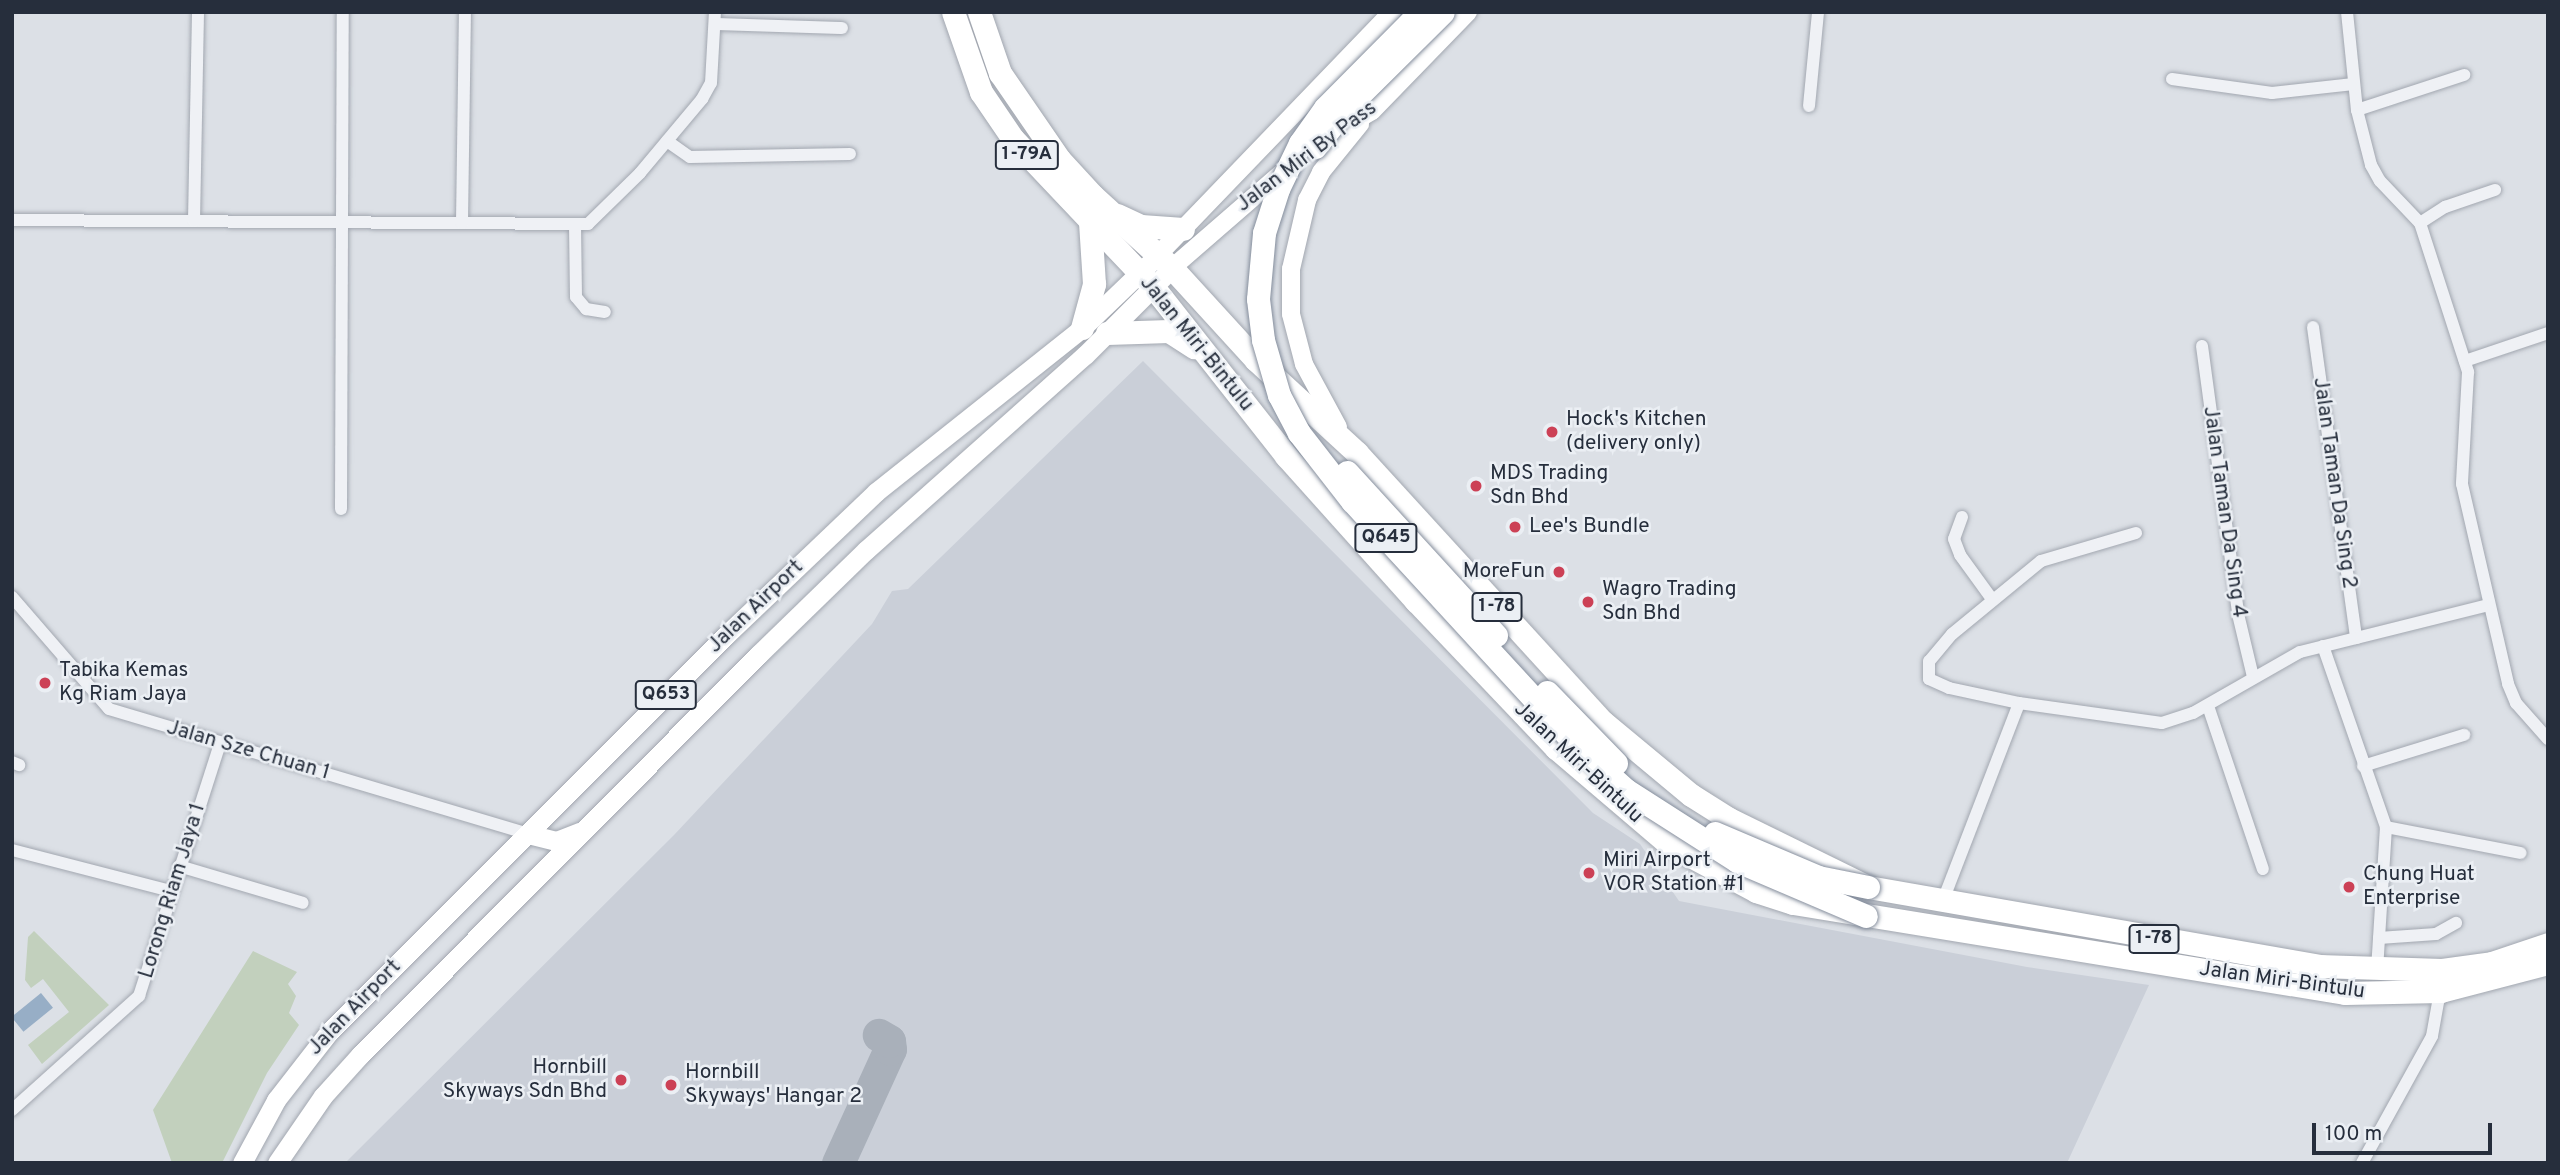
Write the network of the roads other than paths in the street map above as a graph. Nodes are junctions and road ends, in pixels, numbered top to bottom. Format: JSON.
{"nodes":[{"id":1,"x":198,"y":12,"type":"edge"},
{"id":2,"x":343,"y":12,"type":"edge"},
{"id":3,"x":465,"y":12,"type":"edge"},
{"id":4,"x":953,"y":12,"type":"edge"},
{"id":5,"x":979,"y":12,"type":"edge"},
{"id":6,"x":1392,"y":12,"type":"edge"},
{"id":7,"x":1420,"y":12,"type":"edge"},
{"id":8,"x":1443,"y":12,"type":"edge"},
{"id":9,"x":1468,"y":12,"type":"edge"},
{"id":10,"x":1818,"y":12,"type":"edge"},
{"id":11,"x":2347,"y":12,"type":"edge"},
{"id":12,"x":715,"y":18,"type":"edge"},
{"id":13,"x":842,"y":28,"type":"dead end"},
{"id":14,"x":2463,"y":75,"type":"dead end"},
{"id":15,"x":2172,"y":79,"type":"dead end"},
{"id":16,"x":2354,"y":84,"type":"junction"},
{"id":17,"x":1809,"y":106,"type":"dead end"},
{"id":18,"x":2357,"y":110,"type":"junction"},
{"id":19,"x":1372,"y":111,"type":"junction"},
{"id":20,"x":667,"y":141,"type":"junction"},
{"id":21,"x":850,"y":154,"type":"dead end"},
{"id":22,"x":2494,"y":190,"type":"dead end"},
{"id":23,"x":1099,"y":217,"type":"junction"},
{"id":24,"x":12,"y":220,"type":"edge"},
{"id":25,"x":340,"y":220,"type":"junction"},
{"id":26,"x":194,"y":221,"type":"junction"},
{"id":27,"x":462,"y":223,"type":"junction"},
{"id":28,"x":2420,"y":223,"type":"junction"},
{"id":29,"x":575,"y":225,"type":"junction"},
{"id":30,"x":1183,"y":229,"type":"junction"},
{"id":31,"x":1165,"y":262,"type":"junction"},
{"id":32,"x":1146,"y":280,"type":"junction"},
{"id":33,"x":605,"y":312,"type":"dead end"},
{"id":34,"x":2313,"y":327,"type":"dead end"},
{"id":35,"x":1082,"y":328,"type":"junction"},
{"id":36,"x":1107,"y":333,"type":"junction"},
{"id":37,"x":2548,"y":333,"type":"edge"},
{"id":38,"x":2202,"y":346,"type":"dead end"},
{"id":39,"x":1205,"y":354,"type":"junction"},
{"id":40,"x":2465,"y":361,"type":"junction"},
{"id":41,"x":1357,"y":453,"type":"junction"},
{"id":42,"x":341,"y":509,"type":"dead end"},
{"id":43,"x":1962,"y":517,"type":"dead end"},
{"id":44,"x":2136,"y":533,"type":"dead end"},
{"id":45,"x":12,"y":597,"type":"edge"},
{"id":46,"x":1992,"y":599,"type":"junction"},
{"id":47,"x":2488,"y":605,"type":"junction"},
{"id":48,"x":2356,"y":638,"type":"junction"},
{"id":49,"x":2323,"y":646,"type":"junction"},
{"id":50,"x":2253,"y":677,"type":"junction"},
{"id":51,"x":2019,"y":704,"type":"junction"},
{"id":52,"x":2208,"y":706,"type":"junction"},
{"id":53,"x":2464,"y":735,"type":"dead end"},
{"id":54,"x":2548,"y":739,"type":"edge"},
{"id":55,"x":220,"y":743,"type":"junction"},
{"id":56,"x":2363,"y":766,"type":"junction"},
{"id":57,"x":2386,"y":827,"type":"junction"},
{"id":58,"x":584,"y":830,"type":"junction"},
{"id":59,"x":528,"y":834,"type":"junction"},
{"id":60,"x":12,"y":850,"type":"edge"},
{"id":61,"x":2521,"y":853,"type":"dead end"},
{"id":62,"x":179,"y":866,"type":"junction"},
{"id":63,"x":2263,"y":869,"type":"dead end"},
{"id":64,"x":1868,"y":887,"type":"junction"},
{"id":65,"x":170,"y":891,"type":"junction"},
{"id":66,"x":303,"y":902,"type":"dead end"},
{"id":67,"x":1942,"y":903,"type":"junction"},
{"id":68,"x":1866,"y":916,"type":"junction"},
{"id":69,"x":2456,"y":923,"type":"dead end"},
{"id":70,"x":2379,"y":938,"type":"junction"},
{"id":71,"x":2548,"y":944,"type":"edge"},
{"id":72,"x":2548,"y":964,"type":"edge"},
{"id":73,"x":2377,"y":971,"type":"junction"},
{"id":74,"x":2441,"y":980,"type":"junction"},
{"id":75,"x":12,"y":1110,"type":"edge"},
{"id":76,"x":242,"y":1163,"type":"edge"},
{"id":77,"x":277,"y":1163,"type":"edge"},
{"id":78,"x":2362,"y":1163,"type":"edge"}],
"edges":[{"from":1,"to":26,"type":"street"},
{"from":2,"to":25,"type":"street"},
{"from":3,"to":27,"type":"street"},
{"from":4,"to":23,"type":"highway","name":"Jalan Miri-Bintulu","number":"1-79A"},
{"from":5,"to":23,"type":"highway","name":"Jalan Miri-Bintulu"},
{"from":6,"to":30,"type":"main road","name":"Jalan Miri By Pass"},
{"from":7,"to":68,"type":"highway","number":"Q645","bridge":true},
{"from":8,"to":64,"type":"highway","number":"Q645","bridge":true},
{"from":9,"to":19,"type":"main road","name":"Jalan Miri By Pass"},
{"from":10,"to":17,"type":"street"},
{"from":11,"to":16,"type":"street"},
{"from":12,"to":13,"type":"street"},
{"from":12,"to":20,"type":"street"},
{"from":14,"to":18,"type":"street"},
{"from":15,"to":16,"type":"street"},
{"from":16,"to":18,"type":"street"},
{"from":18,"to":28,"type":"street"},
{"from":19,"to":31,"type":"main road","name":"Jalan Miri By Pass"},
{"from":19,"to":41,"type":"main road"},
{"from":20,"to":21,"type":"street"},
{"from":20,"to":29,"type":"street"},
{"from":22,"to":28,"type":"street"},
{"from":23,"to":30,"type":"highway"},
{"from":23,"to":31,"type":"highway","name":"Jalan Miri-Bintulu"},
{"from":23,"to":32,"type":"highway","name":"Jalan Miri-Bintulu","number":"1-79A"},
{"from":23,"to":35,"type":"highway"},
{"from":24,"to":26,"type":"street"},
{"from":25,"to":26,"type":"street"},
{"from":25,"to":27,"type":"street"},
{"from":25,"to":42,"type":"street"},
{"from":27,"to":29,"type":"street"},
{"from":28,"to":40,"type":"street"},
{"from":29,"to":33,"type":"street"},
{"from":30,"to":31,"type":"main road","name":"Jalan Miri By Pass"},
{"from":31,"to":32,"type":"main road","number":"Q653"},
{"from":31,"to":41,"type":"highway","name":"Jalan Miri-Bintulu","number":"1-78"},
{"from":32,"to":35,"type":"main road","name":"Jalan Airport","number":"Q653"},
{"from":32,"to":36,"type":"main road","name":"Jalan Airport","number":"Q653"},
{"from":32,"to":39,"type":"highway","name":"Jalan Miri-Bintulu","number":"1-78"},
{"from":34,"to":48,"type":"street","name":"Jalan Taman Da Sing 2"},
{"from":35,"to":59,"type":"main road","name":"Jalan Airport","number":"Q653"},
{"from":36,"to":39,"type":"highway"},
{"from":36,"to":58,"type":"main road","name":"Jalan Airport","number":"Q653"},
{"from":37,"to":40,"type":"street"},
{"from":38,"to":50,"type":"street","name":"Jalan Taman Da Sing 4"},
{"from":39,"to":68,"type":"highway","name":"Jalan Miri-Bintulu","number":"1-78"},
{"from":40,"to":47,"type":"street"},
{"from":41,"to":64,"type":"highway","name":"Jalan Miri-Bintulu","number":"1-78"},
{"from":43,"to":46,"type":"street"},
{"from":44,"to":46,"type":"street"},
{"from":45,"to":55,"type":"street","name":"Jalan Sze Chuan 1"},
{"from":46,"to":51,"type":"street"},
{"from":47,"to":48,"type":"street"},
{"from":47,"to":54,"type":"street"},
{"from":48,"to":49,"type":"street"},
{"from":49,"to":50,"type":"street"},
{"from":49,"to":56,"type":"street"},
{"from":50,"to":52,"type":"street"},
{"from":51,"to":52,"type":"street"},
{"from":51,"to":67,"type":"street"},
{"from":52,"to":63,"type":"street"},
{"from":53,"to":56,"type":"street"},
{"from":55,"to":59,"type":"street","name":"Jalan Sze Chuan 1"},
{"from":55,"to":62,"type":"street","name":"Lorong Riam Jaya 1"},
{"from":56,"to":57,"type":"street"},
{"from":57,"to":61,"type":"street"},
{"from":57,"to":70,"type":"street"},
{"from":58,"to":59,"type":"main road"},
{"from":58,"to":77,"type":"main road","name":"Jalan Airport","number":"Q653"},
{"from":59,"to":76,"type":"main road","name":"Jalan Airport","number":"Q653"},
{"from":60,"to":65,"type":"street"},
{"from":62,"to":65,"type":"street","name":"Lorong Riam Jaya 1"},
{"from":62,"to":66,"type":"street"},
{"from":64,"to":67,"type":"highway","name":"Jalan Miri-Bintulu","number":"1-78"},
{"from":65,"to":75,"type":"street","name":"Lorong Riam Jaya 1"},
{"from":67,"to":73,"type":"highway","name":"Jalan Miri-Bintulu","number":"1-78"},
{"from":68,"to":74,"type":"highway","name":"Jalan Miri-Bintulu","number":"1-78"},
{"from":69,"to":70,"type":"street"},
{"from":70,"to":73,"type":"street"},
{"from":71,"to":74,"type":"highway","name":"Jalan Miri-Bintulu","number":"1-78"},
{"from":72,"to":74,"type":"highway","name":"Jalan Miri-Bintulu","number":"1-78"},
{"from":73,"to":74,"type":"highway","name":"Jalan Miri-Bintulu","number":"1-78"},
{"from":74,"to":78,"type":"street"}]}
